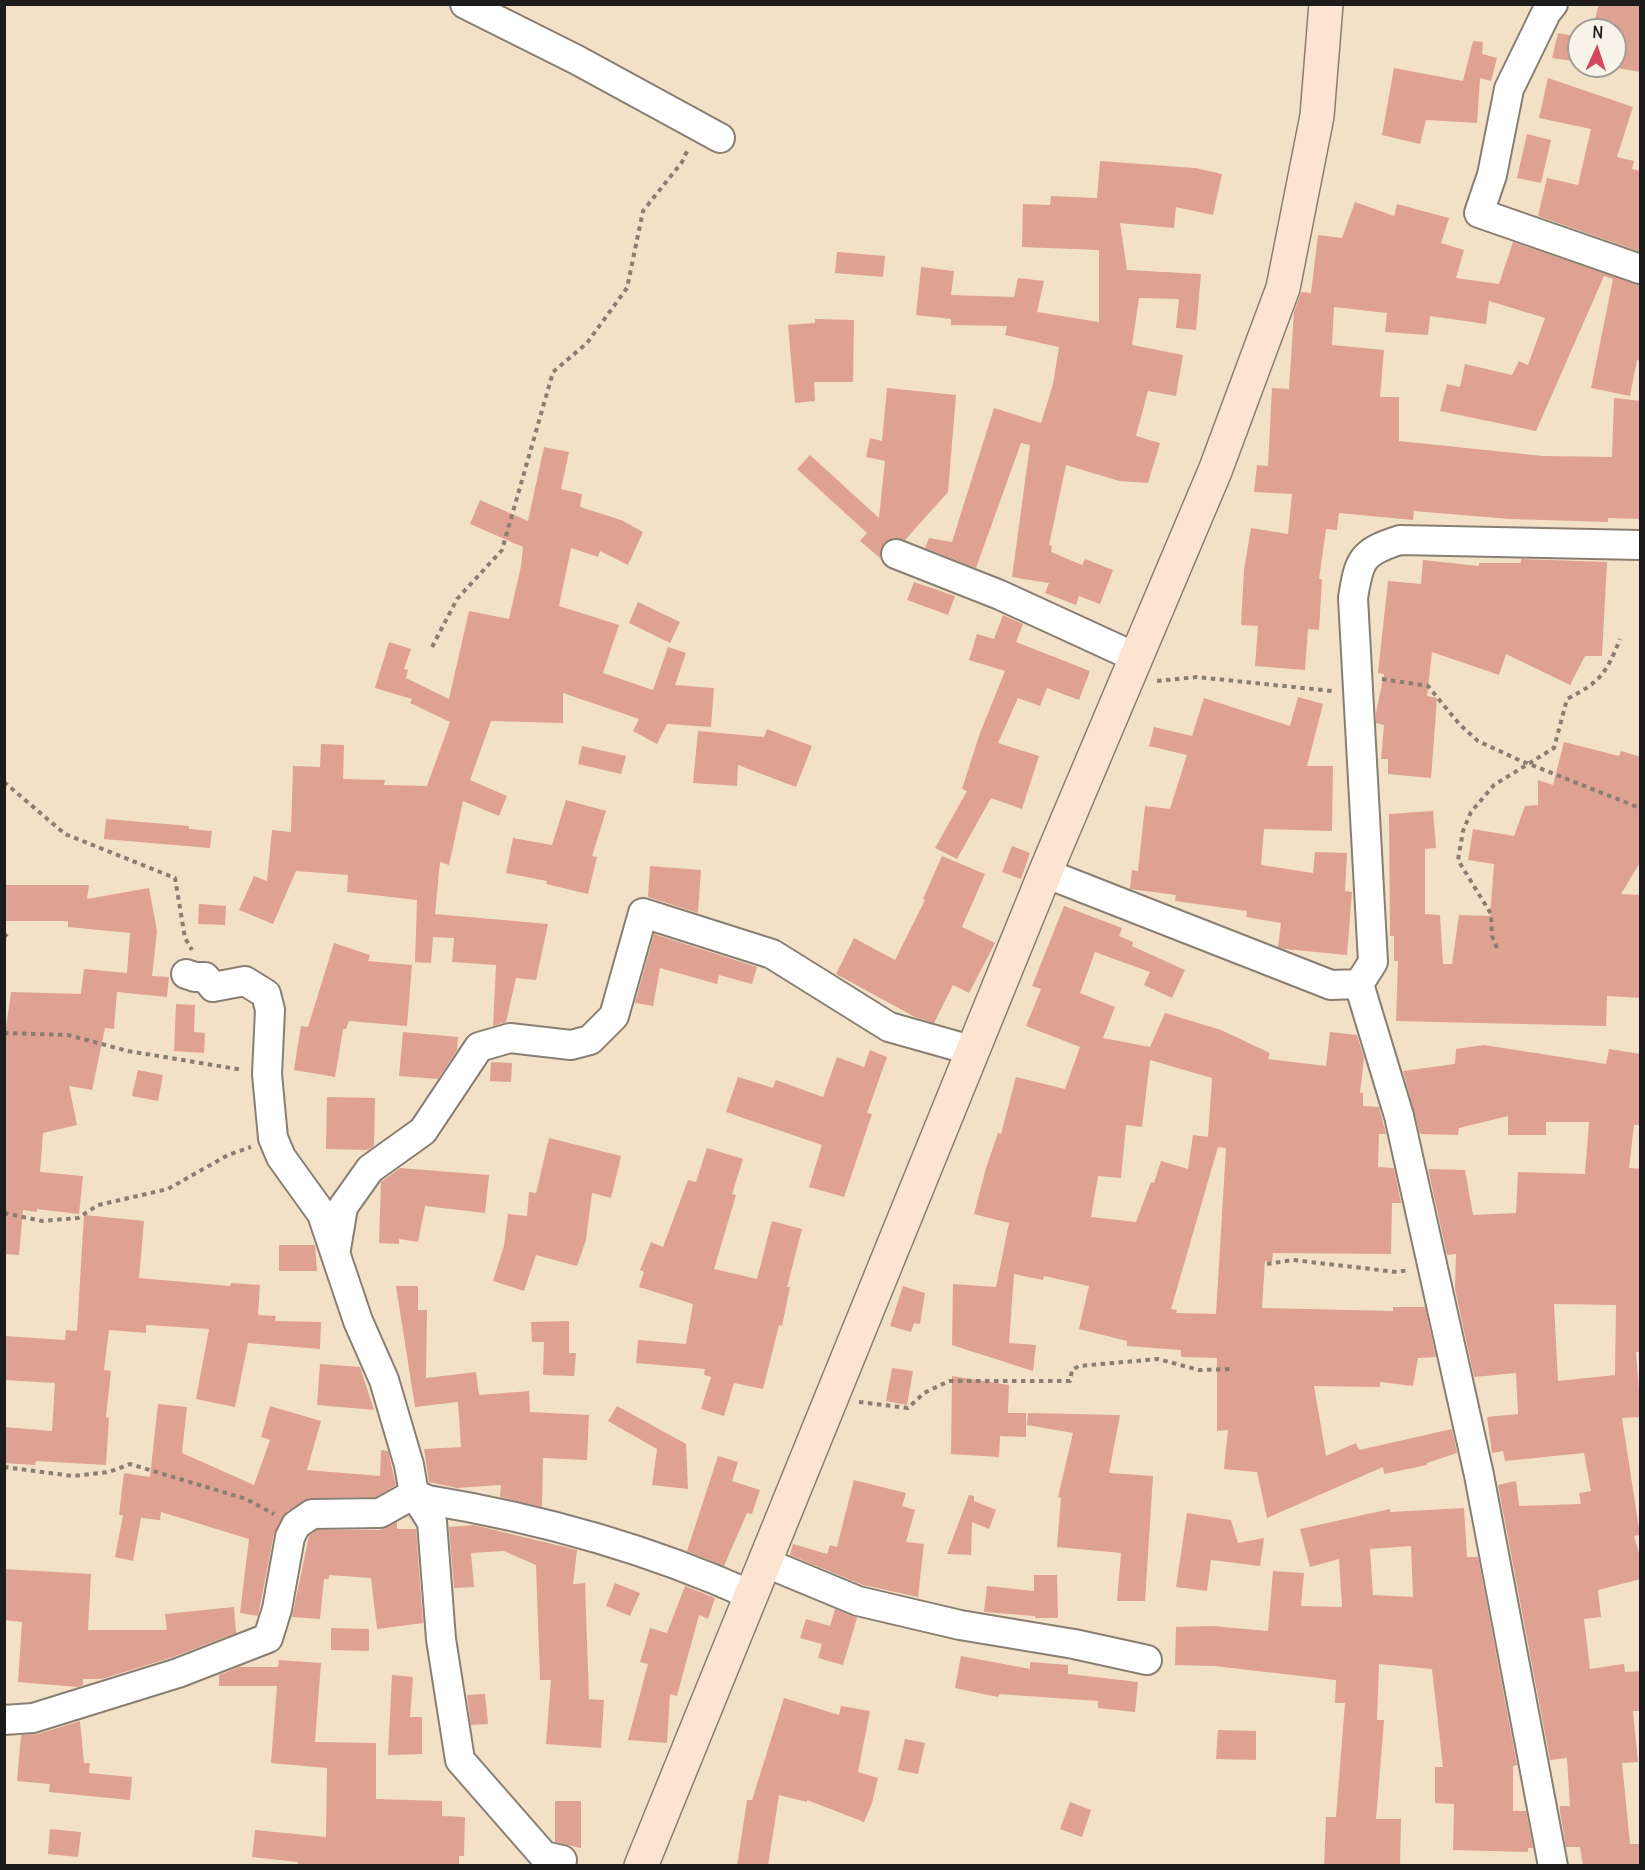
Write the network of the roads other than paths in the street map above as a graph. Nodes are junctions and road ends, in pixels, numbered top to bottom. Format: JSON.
{"nodes":[{"id":1,"x":465,"y":4,"type":"edge"},
{"id":2,"x":1326,"y":4,"type":"edge"},
{"id":3,"x":1553,"y":4,"type":"edge"},
{"id":4,"x":709,"y":133,"type":"road end"},
{"id":5,"x":1641,"y":269,"type":"edge"},
{"id":6,"x":1641,"y":544,"type":"edge"},
{"id":7,"x":896,"y":554,"type":"dead end"},
{"id":8,"x":1135,"y":657,"type":"junction"},
{"id":9,"x":1045,"y":873,"type":"junction"},
{"id":10,"x":186,"y":974,"type":"dead end"},
{"id":11,"x":1359,"y":984,"type":"junction"},
{"id":12,"x":974,"y":1052,"type":"junction"},
{"id":13,"x":336,"y":1251,"type":"junction"},
{"id":14,"x":414,"y":1494,"type":"junction"},
{"id":15,"x":764,"y":1562,"type":"junction"},
{"id":16,"x":751,"y":1595,"type":"junction"},
{"id":17,"x":1147,"y":1660,"type":"dead end"},
{"id":18,"x":4,"y":1720,"type":"edge"},
{"id":19,"x":562,"y":1860,"type":"dead end"},
{"id":20,"x":641,"y":1866,"type":"edge"},
{"id":21,"x":1552,"y":1866,"type":"edge"}],
"edges":[{"from":1,"to":4,"type":"street"},
{"from":2,"to":8,"type":"street"},
{"from":3,"to":5,"type":"street"},
{"from":6,"to":11,"type":"street"},
{"from":7,"to":8,"type":"street"},
{"from":8,"to":9,"type":"street"},
{"from":9,"to":11,"type":"street"},
{"from":9,"to":12,"type":"street"},
{"from":10,"to":13,"type":"street"},
{"from":11,"to":21,"type":"street"},
{"from":12,"to":13,"type":"street"},
{"from":12,"to":15,"type":"street"},
{"from":13,"to":14,"type":"street"},
{"from":14,"to":16,"type":"street"},
{"from":14,"to":18,"type":"street"},
{"from":14,"to":19,"type":"street"},
{"from":15,"to":16,"type":"street"},
{"from":15,"to":17,"type":"street"},
{"from":16,"to":20,"type":"street"}]}
